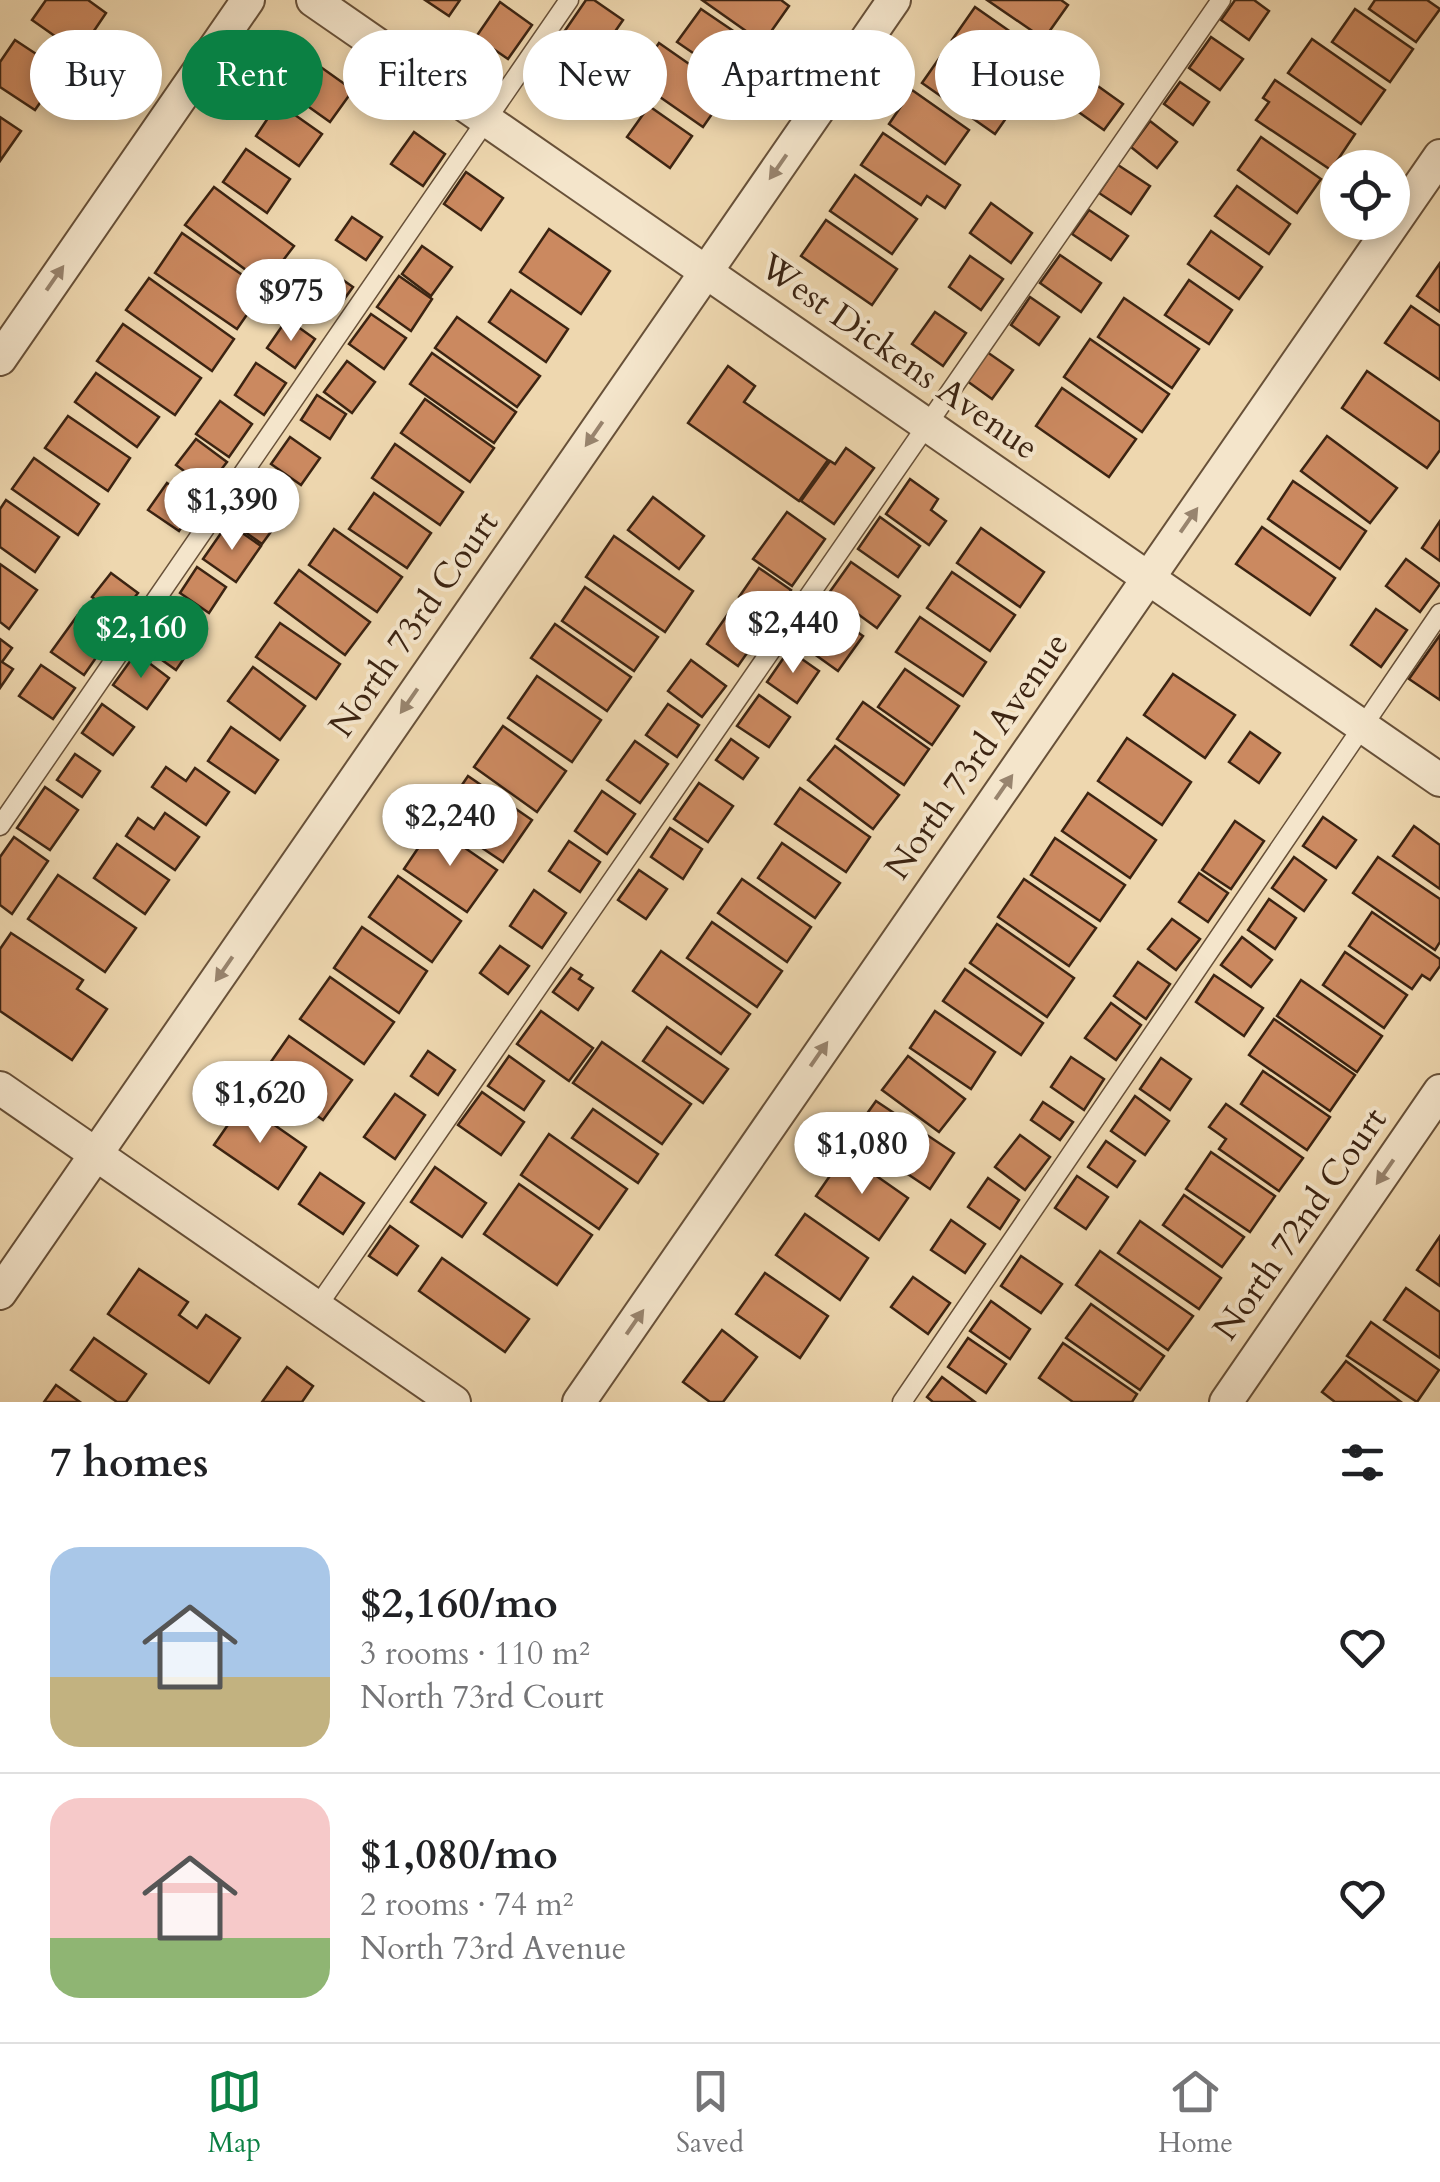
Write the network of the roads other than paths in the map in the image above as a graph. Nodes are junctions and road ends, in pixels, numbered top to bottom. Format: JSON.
{"nodes":[{"id":1,"x":248,"y":0,"type":"edge"},
{"id":2,"x":313,"y":0,"type":"edge"},
{"id":3,"x":569,"y":0,"type":"edge"},
{"id":4,"x":894,"y":0,"type":"edge"},
{"id":5,"x":1222,"y":0,"type":"edge"},
{"id":6,"x":356,"y":30,"type":"edge"},
{"id":7,"x":503,"y":95,"type":"edge"},
{"id":8,"x":486,"y":120,"type":"joint"},
{"id":9,"x":1440,"y":156,"type":"edge"},
{"id":10,"x":706,"y":272,"type":"junction"},
{"id":11,"x":0,"y":358,"type":"edge"},
{"id":12,"x":930,"y":426,"type":"junction"},
{"id":13,"x":1149,"y":578,"type":"junction"},
{"id":14,"x":1440,"y":613,"type":"edge"},
{"id":15,"x":1362,"y":726,"type":"junction"},
{"id":16,"x":1440,"y":780,"type":"edge"},
{"id":17,"x":0,"y":826,"type":"edge"},
{"id":18,"x":0,"y":1088,"type":"edge"},
{"id":19,"x":1440,"y":1091,"type":"edge"},
{"id":20,"x":96,"y":1154,"type":"junction"},
{"id":21,"x":0,"y":1293,"type":"edge"},
{"id":22,"x":317,"y":1307,"type":"junction"},
{"id":23,"x":454,"y":1402,"type":"edge"},
{"id":24,"x":579,"y":1402,"type":"edge"},
{"id":25,"x":902,"y":1402,"type":"edge"},
{"id":26,"x":1226,"y":1402,"type":"edge"}],
"edges":[{"from":11,"to":1,"type":"street","one_way":true},
{"from":2,"to":6,"type":"street","name":"West Dickens Avenue"},
{"from":3,"to":7,"type":"lane"},
{"from":4,"to":10,"type":"street","name":"North 73rd Court","one_way":true},
{"from":5,"to":12,"type":"lane"},
{"from":8,"to":10,"type":"street","name":"West Dickens Avenue"},
{"from":8,"to":17,"type":"lane"},
{"from":13,"to":9,"type":"street","name":"North 73rd Avenue","one_way":true},
{"from":10,"to":12,"type":"street","name":"West Dickens Avenue"},
{"from":10,"to":20,"type":"street","name":"North 73rd Court","one_way":true},
{"from":12,"to":13,"type":"street","name":"West Dickens Avenue"},
{"from":12,"to":22,"type":"lane"},
{"from":13,"to":15,"type":"street","name":"West Dickens Avenue"},
{"from":24,"to":13,"type":"street","name":"North 73rd Avenue","one_way":true},
{"from":14,"to":15,"type":"lane"},
{"from":15,"to":16,"type":"street","name":"West Dickens Avenue"},
{"from":15,"to":25,"type":"lane"},
{"from":18,"to":20,"type":"street"},
{"from":19,"to":26,"type":"street","name":"North 72nd Court","one_way":true},
{"from":20,"to":21,"type":"street","name":"North 73rd Court"},
{"from":20,"to":22,"type":"street"},
{"from":22,"to":23,"type":"street"}]}
